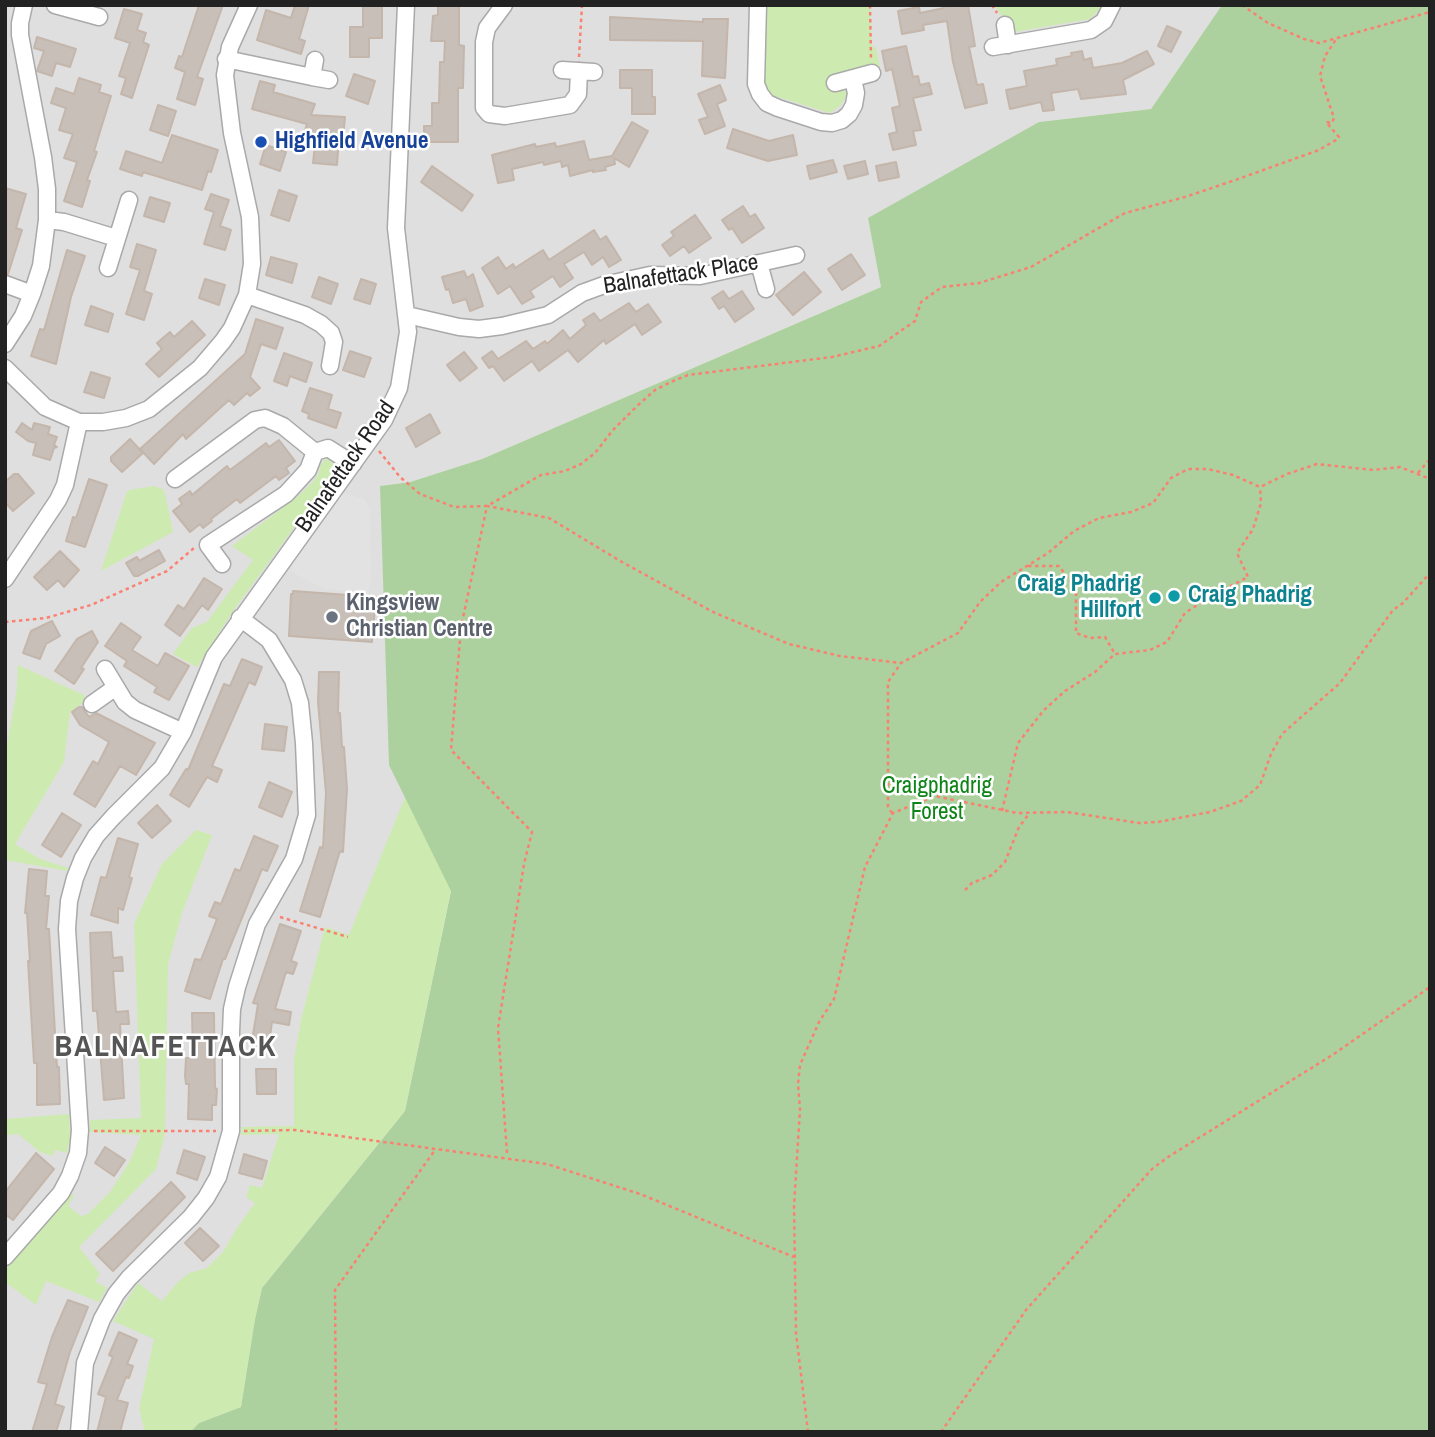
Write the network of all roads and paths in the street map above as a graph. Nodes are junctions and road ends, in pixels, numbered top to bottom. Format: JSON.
{"nodes":[{"id":1,"x":24,"y":5,"type":"edge"},
{"id":2,"x":55,"y":5,"type":"edge"},
{"id":3,"x":249,"y":5,"type":"edge"},
{"id":4,"x":406,"y":5,"type":"edge"},
{"id":5,"x":503,"y":5,"type":"edge"},
{"id":6,"x":582,"y":5,"type":"edge"},
{"id":7,"x":758,"y":5,"type":"edge"},
{"id":8,"x":870,"y":5,"type":"edge"},
{"id":9,"x":1112,"y":5,"type":"edge"},
{"id":10,"x":1242,"y":5,"type":"edge"},
{"id":11,"x":1430,"y":12,"type":"edge"},
{"id":12,"x":99,"y":17,"type":"dead end"},
{"id":13,"x":1005,"y":24,"type":"dead end"},
{"id":14,"x":13,"y":36,"type":"edge"},
{"id":15,"x":1337,"y":38,"type":"junction"},
{"id":16,"x":226,"y":59,"type":"junction"},
{"id":17,"x":315,"y":60,"type":"dead end"},
{"id":18,"x":562,"y":70,"type":"dead end"},
{"id":19,"x":586,"y":71,"type":"junction"},
{"id":20,"x":872,"y":73,"type":"joint"},
{"id":21,"x":312,"y":76,"type":"junction"},
{"id":22,"x":853,"y":79,"type":"junction"},
{"id":23,"x":330,"y":80,"type":"dead end"},
{"id":24,"x":835,"y":83,"type":"dead end"},
{"id":25,"x":128,"y":200,"type":"dead end"},
{"id":26,"x":47,"y":220,"type":"junction"},
{"id":27,"x":116,"y":238,"type":"junction"},
{"id":28,"x":796,"y":256,"type":"dead end"},
{"id":29,"x":759,"y":263,"type":"junction"},
{"id":30,"x":108,"y":268,"type":"dead end"},
{"id":31,"x":5,"y":284,"type":"edge"},
{"id":32,"x":766,"y":289,"type":"dead end"},
{"id":33,"x":32,"y":294,"type":"junction"},
{"id":34,"x":247,"y":295,"type":"junction"},
{"id":35,"x":407,"y":316,"type":"junction"},
{"id":36,"x":5,"y":344,"type":"edge"},
{"id":37,"x":330,"y":366,"type":"dead end"},
{"id":38,"x":5,"y":368,"type":"edge"},
{"id":39,"x":79,"y":422,"type":"junction"},
{"id":40,"x":370,"y":441,"type":"junction"},
{"id":41,"x":315,"y":453,"type":"junction"},
{"id":42,"x":1430,"y":459,"type":"edge"},
{"id":43,"x":353,"y":464,"type":"junction"},
{"id":44,"x":1418,"y":474,"type":"junction"},
{"id":45,"x":175,"y":479,"type":"dead end"},
{"id":46,"x":1430,"y":479,"type":"edge"},
{"id":47,"x":1260,"y":487,"type":"junction"},
{"id":48,"x":487,"y":506,"type":"junction"},
{"id":49,"x":208,"y":545,"type":"junction"},
{"id":50,"x":222,"y":564,"type":"dead end"},
{"id":51,"x":1026,"y":566,"type":"junction"},
{"id":52,"x":1430,"y":573,"type":"edge"},
{"id":53,"x":5,"y":579,"type":"edge"},
{"id":54,"x":240,"y":618,"type":"junction"},
{"id":55,"x":5,"y":622,"type":"edge"},
{"id":56,"x":1115,"y":654,"type":"junction"},
{"id":57,"x":901,"y":663,"type":"junction"},
{"id":58,"x":105,"y":669,"type":"dead end"},
{"id":59,"x":116,"y":687,"type":"junction"},
{"id":60,"x":92,"y":704,"type":"dead end"},
{"id":61,"x":183,"y":732,"type":"junction"},
{"id":62,"x":1002,"y":811,"type":"junction"},
{"id":63,"x":893,"y":813,"type":"junction"},
{"id":64,"x":1028,"y":814,"type":"junction"},
{"id":65,"x":965,"y":890,"type":"dead end"},
{"id":66,"x":263,"y":912,"type":"junction"},
{"id":67,"x":348,"y":937,"type":"dead end"},
{"id":68,"x":1430,"y":988,"type":"edge"},
{"id":69,"x":80,"y":1130,"type":"junction"},
{"id":70,"x":231,"y":1131,"type":"junction"},
{"id":71,"x":435,"y":1150,"type":"junction"},
{"id":72,"x":507,"y":1153,"type":"dead end"},
{"id":73,"x":5,"y":1256,"type":"edge"},
{"id":74,"x":794,"y":1257,"type":"junction"},
{"id":75,"x":79,"y":1432,"type":"edge"},
{"id":76,"x":336,"y":1432,"type":"edge"},
{"id":77,"x":808,"y":1432,"type":"edge"},
{"id":78,"x":941,"y":1432,"type":"edge"}],
"edges":[{"from":1,"to":14,"type":"street"},
{"from":2,"to":12,"type":"street"},
{"from":3,"to":16,"type":"street"},
{"from":4,"to":35,"type":"street","name":"Balnafettack Road"},
{"from":5,"to":19,"type":"street"},
{"from":6,"to":19,"type":"path"},
{"from":7,"to":22,"type":"street"},
{"from":8,"to":20,"type":"path"},
{"from":9,"to":13,"type":"street"},
{"from":10,"to":15,"type":"path"},
{"from":11,"to":15,"type":"path"},
{"from":14,"to":26,"type":"street"},
{"from":15,"to":48,"type":"path"},
{"from":16,"to":21,"type":"street"},
{"from":16,"to":34,"type":"street"},
{"from":17,"to":21,"type":"street"},
{"from":18,"to":19,"type":"street"},
{"from":20,"to":22,"type":"street"},
{"from":21,"to":23,"type":"street"},
{"from":22,"to":24,"type":"street"},
{"from":25,"to":27,"type":"street"},
{"from":26,"to":27,"type":"street"},
{"from":26,"to":33,"type":"street"},
{"from":27,"to":30,"type":"street"},
{"from":28,"to":29,"type":"street","name":"Balnafettack Place"},
{"from":29,"to":32,"type":"street"},
{"from":29,"to":35,"type":"street","name":"Balnafettack Place"},
{"from":31,"to":33,"type":"street"},
{"from":33,"to":36,"type":"street"},
{"from":34,"to":37,"type":"street"},
{"from":34,"to":39,"type":"street"},
{"from":35,"to":40,"type":"street","name":"Balnafettack Road"},
{"from":38,"to":39,"type":"street"},
{"from":39,"to":53,"type":"street"},
{"from":40,"to":43,"type":"street","name":"Balnafettack Road"},
{"from":40,"to":48,"type":"path"},
{"from":41,"to":43,"type":"street"},
{"from":41,"to":45,"type":"street"},
{"from":41,"to":49,"type":"street"},
{"from":42,"to":44,"type":"path"},
{"from":43,"to":54,"type":"street","name":"Balnafettack Road"},
{"from":44,"to":46,"type":"path"},
{"from":44,"to":47,"type":"path"},
{"from":47,"to":51,"type":"path"},
{"from":47,"to":56,"type":"path"},
{"from":48,"to":57,"type":"path"},
{"from":48,"to":72,"type":"path"},
{"from":49,"to":50,"type":"street"},
{"from":49,"to":55,"type":"path"},
{"from":51,"to":56,"type":"path"},
{"from":51,"to":57,"type":"path"},
{"from":52,"to":64,"type":"path"},
{"from":54,"to":61,"type":"street","name":"Balnafettack Road"},
{"from":54,"to":66,"type":"street"},
{"from":56,"to":62,"type":"path"},
{"from":57,"to":63,"type":"path"},
{"from":58,"to":59,"type":"street"},
{"from":59,"to":60,"type":"street"},
{"from":59,"to":61,"type":"street"},
{"from":61,"to":69,"type":"street","name":"Balnafettack Road"},
{"from":62,"to":63,"type":"path"},
{"from":62,"to":64,"type":"path"},
{"from":63,"to":74,"type":"path"},
{"from":64,"to":65,"type":"path"},
{"from":66,"to":67,"type":"path"},
{"from":66,"to":70,"type":"street"},
{"from":68,"to":78,"type":"path"},
{"from":69,"to":70,"type":"path"},
{"from":69,"to":73,"type":"street","name":"Balnafettack Road"},
{"from":70,"to":71,"type":"path"},
{"from":70,"to":75,"type":"street"},
{"from":71,"to":74,"type":"path"},
{"from":71,"to":76,"type":"path"},
{"from":74,"to":77,"type":"path"}]}
